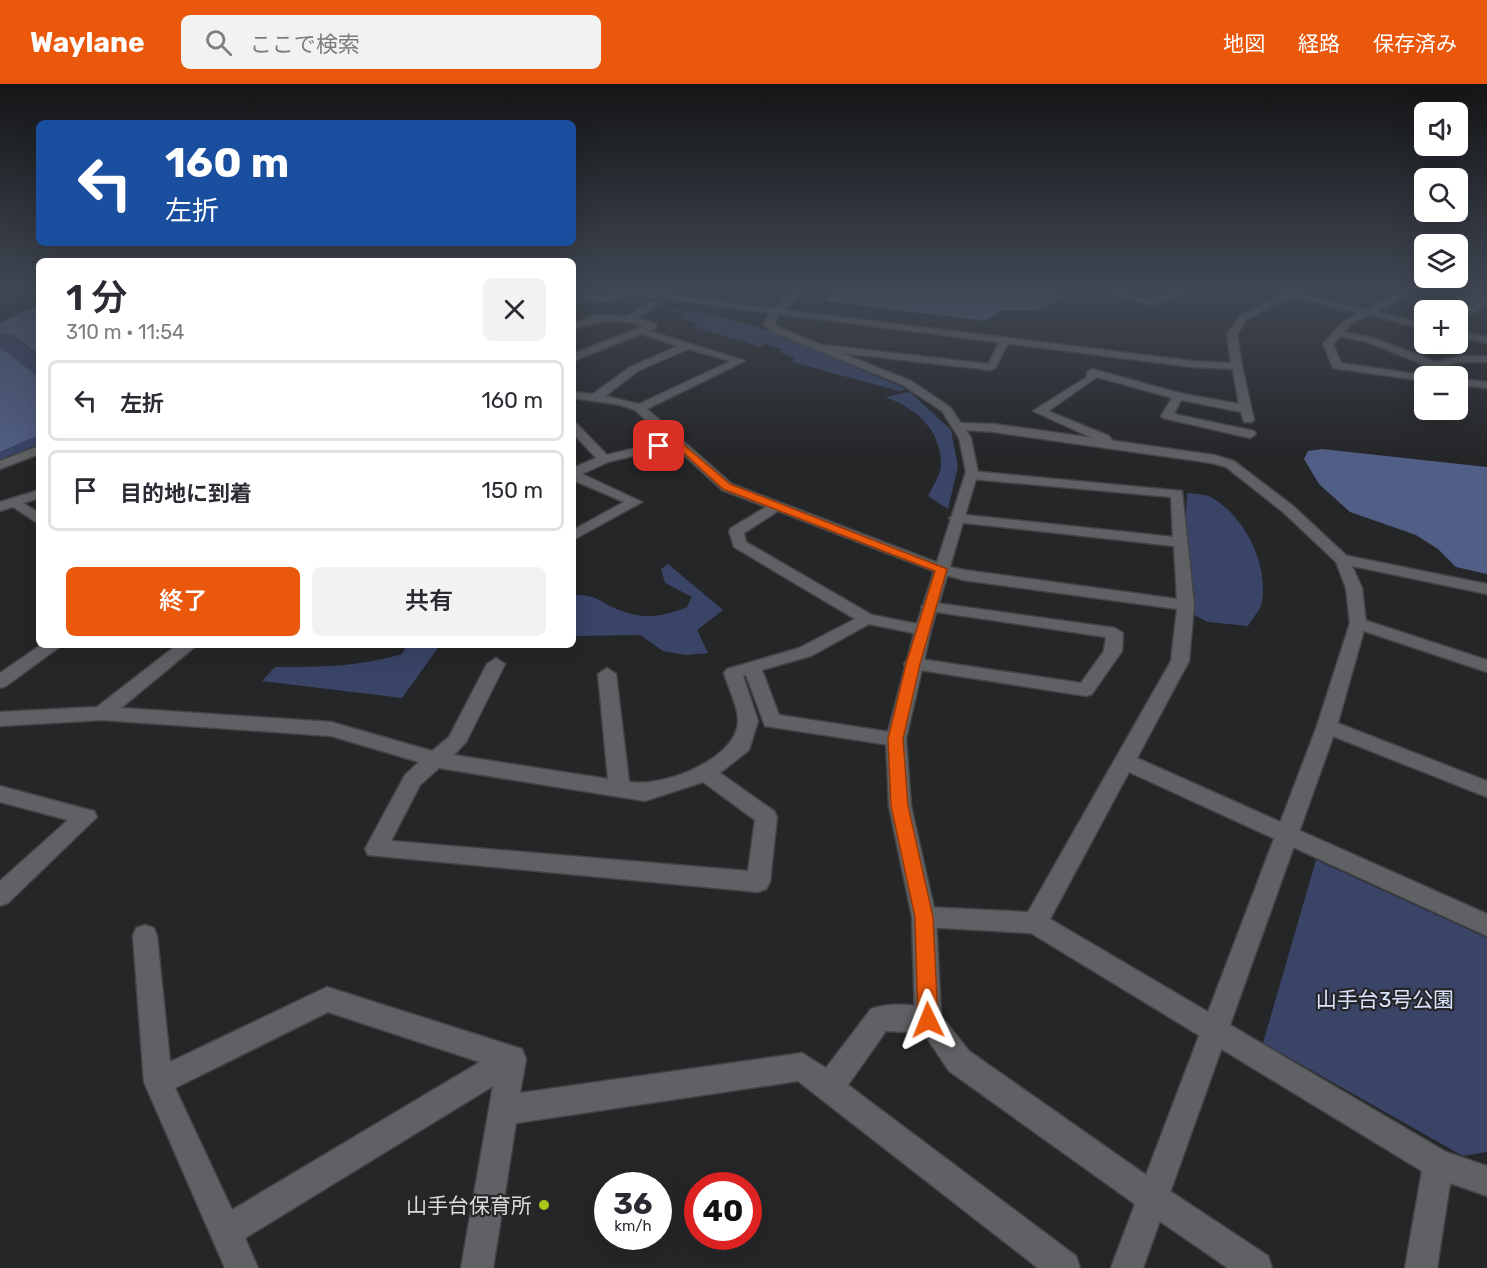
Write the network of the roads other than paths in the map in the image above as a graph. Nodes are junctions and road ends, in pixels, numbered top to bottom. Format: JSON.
{"nodes":[{"id":1,"x":605,"y":346,"type":"edge"},
{"id":2,"x":685,"y":346,"type":"edge"},
{"id":3,"x":692,"y":346,"type":"edge"},
{"id":4,"x":819,"y":346,"type":"edge"},
{"id":5,"x":1001,"y":346,"type":"edge"},
{"id":6,"x":1047,"y":346,"type":"edge"},
{"id":7,"x":1078,"y":346,"type":"edge"},
{"id":8,"x":1235,"y":346,"type":"edge"},
{"id":9,"x":1329,"y":346,"type":"edge"},
{"id":10,"x":1386,"y":346,"type":"edge"},
{"id":11,"x":824,"y":348,"type":"junction"},
{"id":12,"x":1111,"y":354,"type":"junction"},
{"id":13,"x":576,"y":357,"type":"edge"},
{"id":14,"x":1484,"y":360,"type":"edge"},
{"id":15,"x":1435,"y":365,"type":"junction"},
{"id":16,"x":1237,"y":366,"type":"junction"},
{"id":17,"x":1396,"y":374,"type":"junction"},
{"id":18,"x":1110,"y":376,"type":"junction"},
{"id":19,"x":1414,"y":376,"type":"edge"},
{"id":20,"x":1468,"y":383,"type":"edge"},
{"id":21,"x":1487,"y":385,"type":"edge"},
{"id":22,"x":576,"y":395,"type":"edge"},
{"id":23,"x":1178,"y":396,"type":"junction"},
{"id":24,"x":595,"y":398,"type":"junction"},
{"id":25,"x":639,"y":408,"type":"junction"},
{"id":26,"x":1245,"y":409,"type":"junction"},
{"id":27,"x":960,"y":426,"type":"junction"},
{"id":28,"x":576,"y":429,"type":"edge"},
{"id":29,"x":677,"y":442,"type":"junction"},
{"id":30,"x":1110,"y":445,"type":"junction"},
{"id":31,"x":36,"y":451,"type":"edge"},
{"id":32,"x":604,"y":459,"type":"junction"},
{"id":33,"x":0,"y":465,"type":"edge"},
{"id":34,"x":576,"y":473,"type":"edge"},
{"id":35,"x":576,"y":475,"type":"edge"},
{"id":36,"x":971,"y":475,"type":"junction"},
{"id":37,"x":36,"y":495,"type":"edge"},
{"id":38,"x":15,"y":502,"type":"junction"},
{"id":39,"x":0,"y":507,"type":"edge"},
{"id":40,"x":775,"y":507,"type":"junction"},
{"id":41,"x":36,"y":518,"type":"edge"},
{"id":42,"x":956,"y":518,"type":"junction"},
{"id":43,"x":576,"y":534,"type":"edge"},
{"id":44,"x":1181,"y":542,"type":"junction"},
{"id":45,"x":1343,"y":560,"type":"junction"},
{"id":46,"x":941,"y":569,"type":"junction"},
{"id":47,"x":1487,"y":589,"type":"edge"},
{"id":48,"x":1186,"y":606,"type":"junction"},
{"id":49,"x":929,"y":607,"type":"junction"},
{"id":50,"x":867,"y":619,"type":"junction"},
{"id":51,"x":1358,"y":623,"type":"junction"},
{"id":52,"x":922,"y":630,"type":"junction"},
{"id":53,"x":49,"y":648,"type":"edge"},
{"id":54,"x":184,"y":648,"type":"edge"},
{"id":55,"x":496,"y":664,"type":"dead end"},
{"id":56,"x":913,"y":664,"type":"junction"},
{"id":57,"x":1487,"y":666,"type":"edge"},
{"id":58,"x":752,"y":668,"type":"junction"},
{"id":59,"x":608,"y":674,"type":"dead end"},
{"id":60,"x":0,"y":682,"type":"edge"},
{"id":61,"x":102,"y":713,"type":"junction"},
{"id":62,"x":0,"y":719,"type":"edge"},
{"id":63,"x":1326,"y":726,"type":"junction"},
{"id":64,"x":896,"y":739,"type":"junction"},
{"id":65,"x":437,"y":760,"type":"junction"},
{"id":66,"x":1127,"y":762,"type":"junction"},
{"id":67,"x":706,"y":773,"type":"junction"},
{"id":68,"x":1487,"y":789,"type":"edge"},
{"id":69,"x":620,"y":790,"type":"junction"},
{"id":70,"x":0,"y":794,"type":"edge"},
{"id":71,"x":1287,"y":834,"type":"junction"},
{"id":72,"x":0,"y":896,"type":"edge"},
{"id":73,"x":924,"y":917,"type":"junction"},
{"id":74,"x":1035,"y":923,"type":"junction"},
{"id":75,"x":1487,"y":925,"type":"edge"},
{"id":76,"x":145,"y":936,"type":"dead end"},
{"id":77,"x":928,"y":1020,"type":"junction"},
{"id":78,"x":1215,"y":1031,"type":"junction"},
{"id":79,"x":512,"y":1059,"type":"junction"},
{"id":80,"x":158,"y":1082,"type":"junction"},
{"id":81,"x":829,"y":1087,"type":"junction"},
{"id":82,"x":504,"y":1110,"type":"junction"},
{"id":83,"x":1438,"y":1164,"type":"junction"},
{"id":84,"x":1487,"y":1181,"type":"edge"},
{"id":85,"x":1154,"y":1198,"type":"junction"},
{"id":86,"x":226,"y":1232,"type":"junction"},
{"id":87,"x":242,"y":1268,"type":"edge"},
{"id":88,"x":477,"y":1268,"type":"edge"},
{"id":89,"x":1064,"y":1268,"type":"edge"},
{"id":90,"x":1127,"y":1268,"type":"edge"},
{"id":91,"x":1256,"y":1268,"type":"edge"},
{"id":92,"x":1421,"y":1268,"type":"edge"}],
"edges":[{"from":1,"to":13,"type":"street"},
{"from":2,"to":24,"type":"street"},
{"from":3,"to":25,"type":"street"},
{"from":4,"to":11,"type":"street"},
{"from":5,"to":11,"type":"street"},
{"from":6,"to":12,"type":"street"},
{"from":7,"to":16,"type":"street"},
{"from":8,"to":16,"type":"street"},
{"from":9,"to":17,"type":"street"},
{"from":10,"to":15,"type":"street"},
{"from":11,"to":27,"type":"street"},
{"from":12,"to":16,"type":"street"},
{"from":12,"to":18,"type":"street"},
{"from":14,"to":15,"type":"street"},
{"from":15,"to":17,"type":"street"},
{"from":16,"to":26,"type":"street"},
{"from":17,"to":19,"type":"street"},
{"from":18,"to":23,"type":"street"},
{"from":18,"to":30,"type":"street"},
{"from":20,"to":21,"type":"street"},
{"from":22,"to":24,"type":"street"},
{"from":23,"to":26,"type":"street"},
{"from":23,"to":26,"type":"street"},
{"from":24,"to":25,"type":"street"},
{"from":25,"to":29,"type":"street"},
{"from":27,"to":30,"type":"street"},
{"from":27,"to":36,"type":"street"},
{"from":28,"to":32,"type":"street"},
{"from":29,"to":32,"type":"street"},
{"from":29,"to":40,"type":"street"},
{"from":30,"to":45,"type":"street"},
{"from":31,"to":33,"type":"street"},
{"from":32,"to":34,"type":"street"},
{"from":35,"to":43,"type":"street"},
{"from":36,"to":42,"type":"street"},
{"from":36,"to":44,"type":"street"},
{"from":37,"to":38,"type":"street"},
{"from":38,"to":39,"type":"street"},
{"from":38,"to":41,"type":"street"},
{"from":40,"to":46,"type":"street"},
{"from":40,"to":50,"type":"street"},
{"from":42,"to":44,"type":"street"},
{"from":42,"to":46,"type":"street"},
{"from":44,"to":48,"type":"street"},
{"from":45,"to":47,"type":"street"},
{"from":45,"to":51,"type":"street"},
{"from":46,"to":48,"type":"street"},
{"from":46,"to":49,"type":"street"},
{"from":48,"to":66,"type":"street"},
{"from":49,"to":52,"type":"street"},
{"from":49,"to":56,"type":"street"},
{"from":50,"to":52,"type":"street"},
{"from":50,"to":58,"type":"street"},
{"from":51,"to":57,"type":"street"},
{"from":51,"to":63,"type":"street"},
{"from":52,"to":56,"type":"street"},
{"from":53,"to":60,"type":"street"},
{"from":54,"to":61,"type":"street"},
{"from":55,"to":65,"type":"street"},
{"from":56,"to":64,"type":"street"},
{"from":58,"to":64,"type":"street"},
{"from":58,"to":67,"type":"street"},
{"from":59,"to":69,"type":"street"},
{"from":61,"to":62,"type":"street"},
{"from":61,"to":65,"type":"street"},
{"from":63,"to":68,"type":"street"},
{"from":63,"to":71,"type":"street"},
{"from":64,"to":73,"type":"street"},
{"from":65,"to":67,"type":"street"},
{"from":65,"to":69,"type":"street"},
{"from":66,"to":71,"type":"street"},
{"from":66,"to":74,"type":"street"},
{"from":67,"to":69,"type":"street"},
{"from":70,"to":72,"type":"street"},
{"from":71,"to":75,"type":"street"},
{"from":71,"to":78,"type":"street"},
{"from":73,"to":74,"type":"street"},
{"from":73,"to":77,"type":"street"},
{"from":74,"to":78,"type":"street"},
{"from":76,"to":80,"type":"street"},
{"from":77,"to":81,"type":"street"},
{"from":77,"to":85,"type":"street"},
{"from":78,"to":83,"type":"street"},
{"from":78,"to":85,"type":"street"},
{"from":79,"to":80,"type":"street"},
{"from":79,"to":82,"type":"street"},
{"from":79,"to":86,"type":"street"},
{"from":80,"to":86,"type":"street"},
{"from":81,"to":82,"type":"street"},
{"from":81,"to":89,"type":"street"},
{"from":82,"to":88,"type":"street"},
{"from":83,"to":84,"type":"street"},
{"from":83,"to":92,"type":"street"},
{"from":85,"to":90,"type":"street"},
{"from":85,"to":91,"type":"street"},
{"from":86,"to":87,"type":"street"}]}
